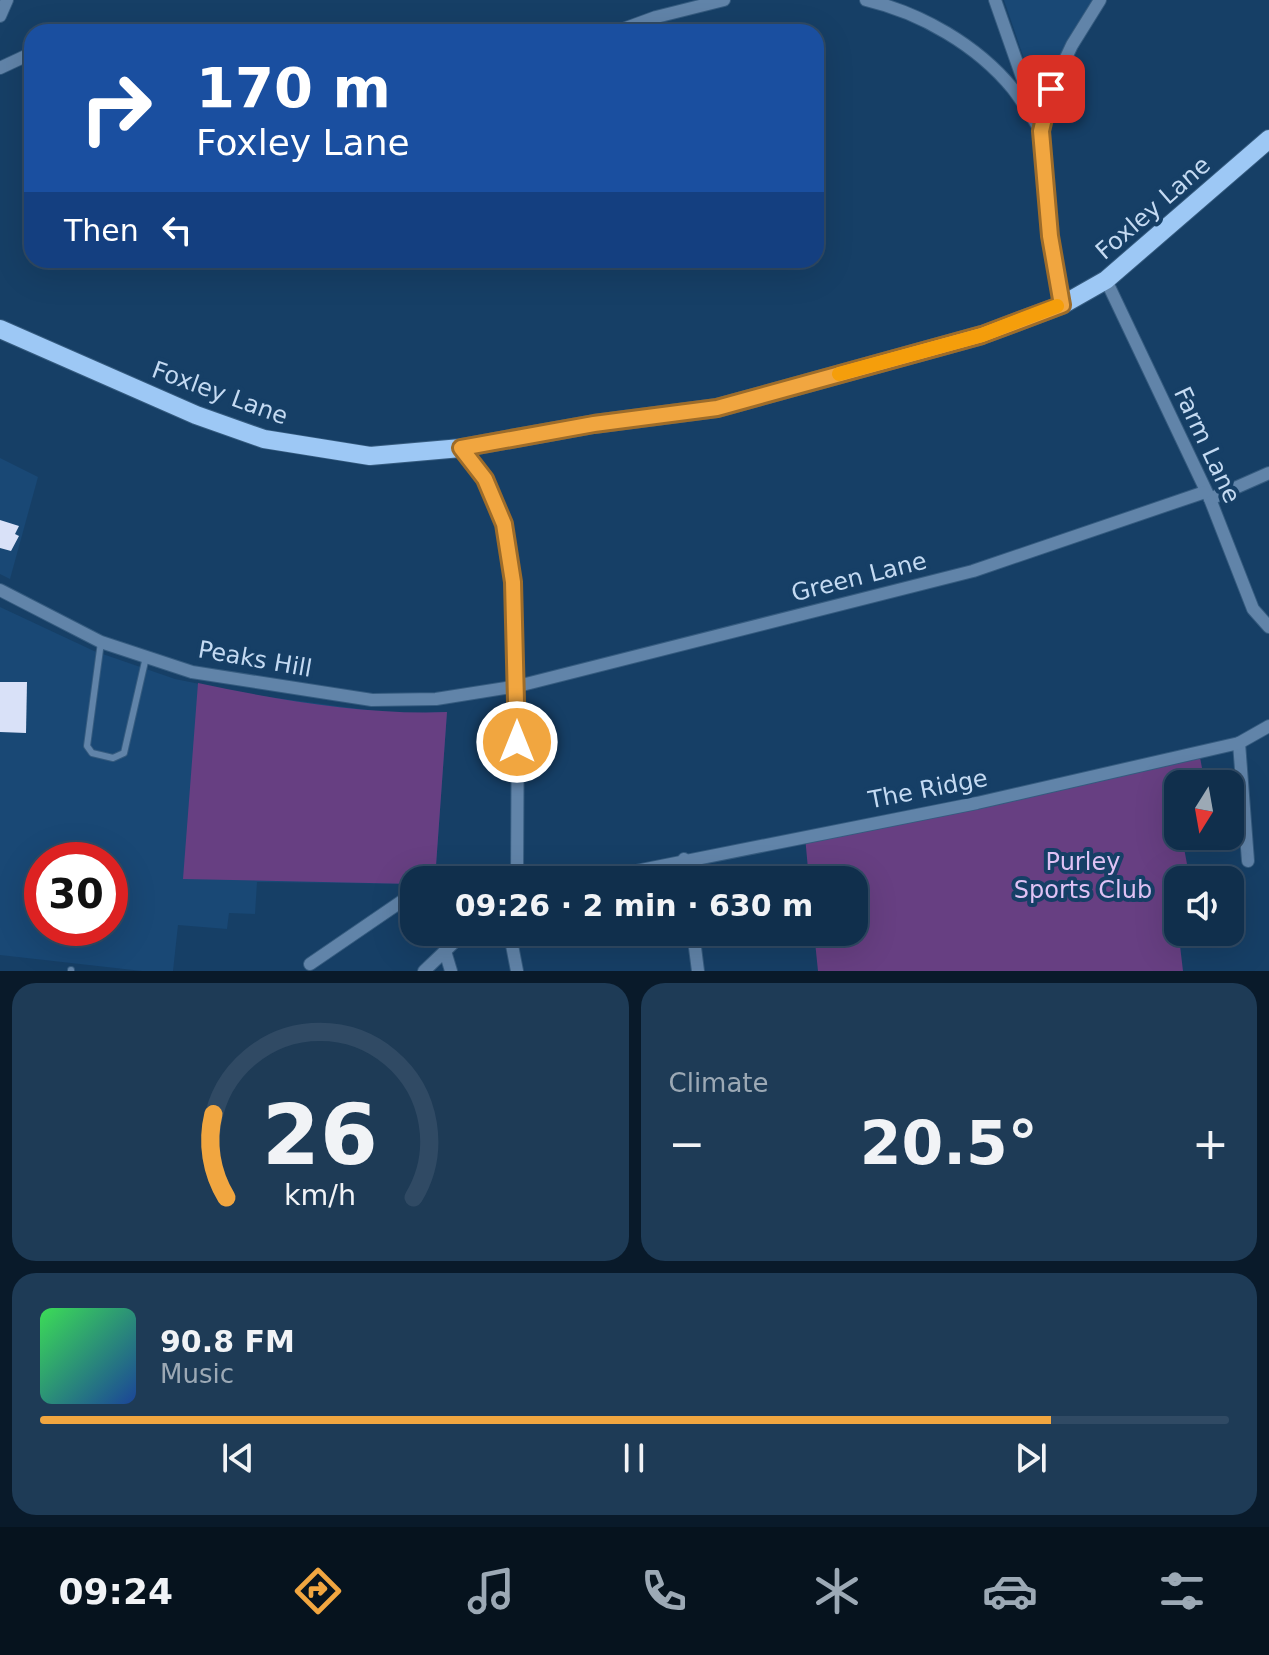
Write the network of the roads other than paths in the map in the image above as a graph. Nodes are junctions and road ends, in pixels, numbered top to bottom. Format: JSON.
{"nodes":[{"id":1,"x":7,"y":0,"type":"edge"},
{"id":2,"x":724,"y":0,"type":"edge"},
{"id":3,"x":866,"y":0,"type":"edge"},
{"id":4,"x":995,"y":0,"type":"edge"},
{"id":5,"x":1100,"y":0,"type":"edge"},
{"id":6,"x":0,"y":16,"type":"edge"},
{"id":7,"x":637,"y":24,"type":"edge"},
{"id":8,"x":24,"y":57,"type":"edge"},
{"id":9,"x":0,"y":68,"type":"edge"},
{"id":10,"x":1041,"y":131,"type":"junction"},
{"id":11,"x":1269,"y":139,"type":"edge"},
{"id":12,"x":1106,"y":280,"type":"junction"},
{"id":13,"x":1062,"y":305,"type":"junction"},
{"id":14,"x":0,"y":329,"type":"edge"},
{"id":15,"x":461,"y":448,"type":"junction"},
{"id":16,"x":1269,"y":473,"type":"edge"},
{"id":17,"x":1207,"y":495,"type":"junction"},
{"id":18,"x":0,"y":590,"type":"edge"},
{"id":19,"x":1269,"y":627,"type":"edge"},
{"id":20,"x":101,"y":642,"type":"junction"},
{"id":21,"x":146,"y":657,"type":"junction"},
{"id":22,"x":518,"y":686,"type":"junction"},
{"id":23,"x":1269,"y":726,"type":"edge"},
{"id":24,"x":1239,"y":743,"type":"junction"},
{"id":25,"x":684,"y":859,"type":"junction"},
{"id":26,"x":1248,"y":861,"type":"dead end"},
{"id":27,"x":517,"y":866,"type":"edge"},
{"id":28,"x":653,"y":866,"type":"edge"},
{"id":29,"x":685,"y":866,"type":"edge"},
{"id":30,"x":400,"y":902,"type":"edge"},
{"id":31,"x":450,"y":946,"type":"edge"},
{"id":32,"x":512,"y":946,"type":"edge"},
{"id":33,"x":695,"y":946,"type":"edge"},
{"id":34,"x":445,"y":951,"type":"junction"},
{"id":35,"x":310,"y":964,"type":"dead end"},
{"id":36,"x":424,"y":971,"type":"edge"},
{"id":37,"x":451,"y":971,"type":"edge"},
{"id":38,"x":517,"y":971,"type":"edge"},
{"id":39,"x":698,"y":971,"type":"edge"}],
"edges":[{"from":1,"to":6,"type":"street"},
{"from":2,"to":7,"type":"street"},
{"from":3,"to":10,"type":"street"},
{"from":4,"to":10,"type":"street"},
{"from":5,"to":10,"type":"street"},
{"from":8,"to":9,"type":"street"},
{"from":10,"to":13,"type":"street"},
{"from":11,"to":12,"type":"main road","name":"Foxley Lane"},
{"from":12,"to":13,"type":"main road","name":"Foxley Lane"},
{"from":12,"to":17,"type":"street","name":"Farm Lane"},
{"from":13,"to":15,"type":"main road","name":"Foxley Lane"},
{"from":14,"to":15,"type":"main road","name":"Foxley Lane"},
{"from":15,"to":22,"type":"street"},
{"from":16,"to":17,"type":"street","name":"Green Lane"},
{"from":17,"to":19,"type":"street","name":"Farm Lane"},
{"from":17,"to":22,"type":"street","name":"Green Lane"},
{"from":18,"to":20,"type":"street","name":"Peaks Hill"},
{"from":20,"to":21,"type":"street","name":"Peaks Hill"},
{"from":20,"to":21,"type":"lane"},
{"from":21,"to":22,"type":"street","name":"Peaks Hill"},
{"from":22,"to":27,"type":"street"},
{"from":23,"to":24,"type":"street","name":"The Ridge"},
{"from":24,"to":25,"type":"street","name":"The Ridge"},
{"from":24,"to":26,"type":"street"},
{"from":25,"to":28,"type":"street","name":"The Ridge"},
{"from":25,"to":29,"type":"street"},
{"from":30,"to":35,"type":"street"},
{"from":31,"to":34,"type":"street"},
{"from":32,"to":38,"type":"street"},
{"from":33,"to":39,"type":"street"},
{"from":34,"to":36,"type":"street"},
{"from":34,"to":37,"type":"street"}]}
